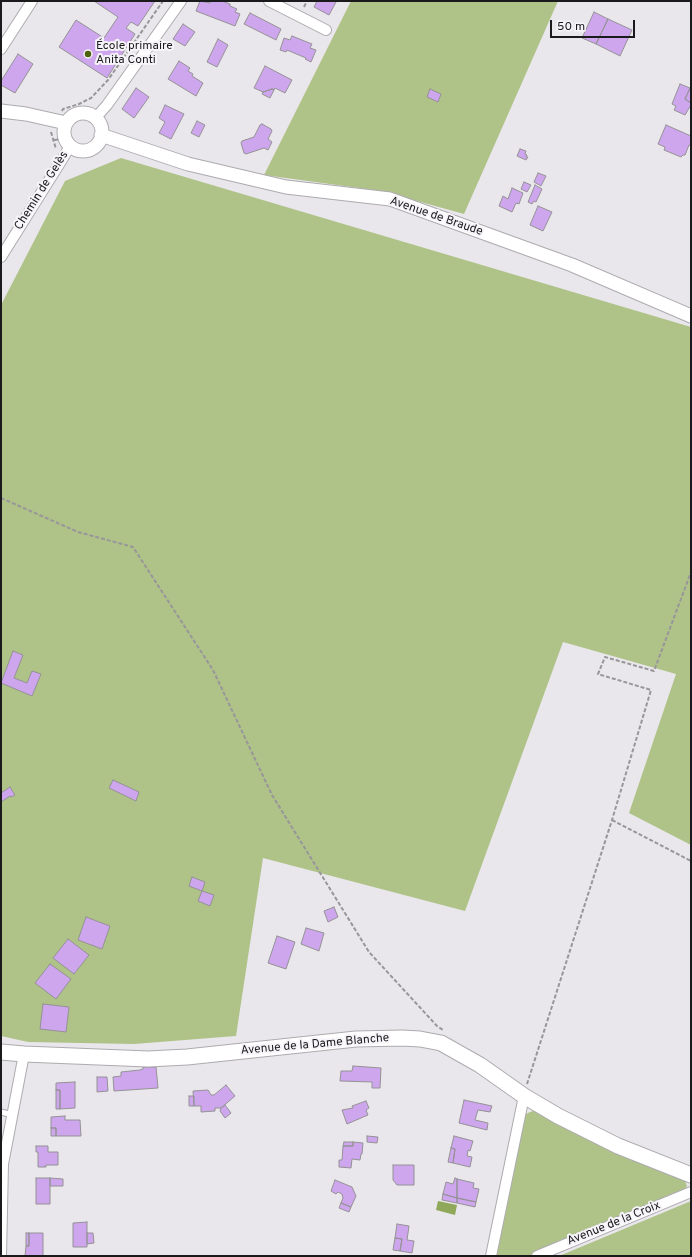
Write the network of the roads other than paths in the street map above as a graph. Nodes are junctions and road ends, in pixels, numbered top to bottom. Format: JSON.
{"nodes":[{"id":1,"x":32,"y":1,"type":"edge"},
{"id":2,"x":181,"y":1,"type":"edge"},
{"id":3,"x":269,"y":1,"type":"edge"},
{"id":4,"x":326,"y":30,"type":"dead end"},
{"id":5,"x":1,"y":50,"type":"edge"},
{"id":6,"x":1,"y":111,"type":"edge"},
{"id":7,"x":94,"y":117,"type":"junction"},
{"id":8,"x":66,"y":123,"type":"junction"},
{"id":9,"x":101,"y":135,"type":"junction"},
{"id":10,"x":63,"y":141,"type":"junction"},
{"id":11,"x":1,"y":257,"type":"edge"},
{"id":12,"x":691,"y":316,"type":"edge"},
{"id":13,"x":1,"y":1052,"type":"edge"},
{"id":14,"x":24,"y":1054,"type":"junction"},
{"id":15,"x":524,"y":1096,"type":"junction"},
{"id":16,"x":1,"y":1112,"type":"edge"},
{"id":17,"x":13,"y":1115,"type":"junction"},
{"id":18,"x":691,"y":1175,"type":"edge"},
{"id":19,"x":691,"y":1192,"type":"edge"},
{"id":20,"x":1,"y":1256,"type":"edge"},
{"id":21,"x":491,"y":1256,"type":"edge"},
{"id":22,"x":537,"y":1256,"type":"edge"}],
"edges":[{"from":1,"to":5,"type":"street"},
{"from":2,"to":7,"type":"street"},
{"from":3,"to":4,"type":"street"},
{"from":6,"to":8,"type":"street"},
{"from":7,"to":8,"type":"street"},
{"from":7,"to":9,"type":"street"},
{"from":8,"to":10,"type":"street"},
{"from":9,"to":10,"type":"street"},
{"from":9,"to":12,"type":"street","name":"Avenue de Braude"},
{"from":10,"to":11,"type":"street","name":"Chemin de Gelès"},
{"from":13,"to":14,"type":"main road","name":"Avenue de la Dame Blanche"},
{"from":14,"to":15,"type":"main road","name":"Avenue de la Dame Blanche"},
{"from":14,"to":17,"type":"street"},
{"from":15,"to":18,"type":"main road","name":"Avenue de la Dame Blanche"},
{"from":15,"to":21,"type":"street"},
{"from":16,"to":17,"type":"lane"},
{"from":17,"to":20,"type":"street"},
{"from":19,"to":22,"type":"street","name":"Avenue de la Croix"}]}
